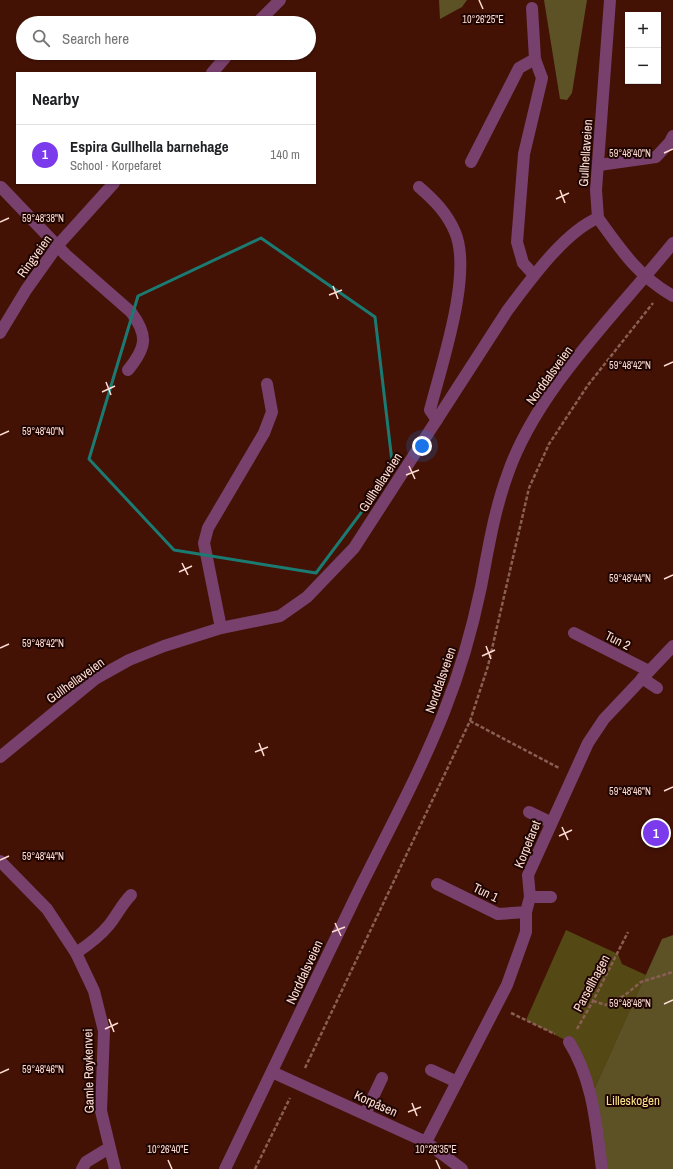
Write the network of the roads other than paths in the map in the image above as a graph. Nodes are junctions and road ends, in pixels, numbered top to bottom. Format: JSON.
{"nodes":[{"id":1,"x":280,"y":0,"type":"edge"},
{"id":2,"x":610,"y":0,"type":"edge"},
{"id":3,"x":532,"y":8,"type":"dead end"},
{"id":4,"x":264,"y":16,"type":"edge"},
{"id":5,"x":535,"y":59,"type":"junction"},
{"id":6,"x":223,"y":60,"type":"edge"},
{"id":7,"x":213,"y":72,"type":"edge"},
{"id":8,"x":673,"y":136,"type":"edge"},
{"id":9,"x":471,"y":162,"type":"dead end"},
{"id":10,"x":599,"y":165,"type":"junction"},
{"id":11,"x":113,"y":184,"type":"edge"},
{"id":12,"x":1,"y":187,"type":"dead end"},
{"id":13,"x":419,"y":187,"type":"dead end"},
{"id":14,"x":598,"y":218,"type":"junction"},
{"id":15,"x":673,"y":243,"type":"edge"},
{"id":16,"x":58,"y":245,"type":"junction"},
{"id":17,"x":534,"y":275,"type":"junction"},
{"id":18,"x":645,"y":278,"type":"junction"},
{"id":19,"x":673,"y":296,"type":"edge"},
{"id":20,"x":0,"y":333,"type":"edge"},
{"id":21,"x":128,"y":370,"type":"dead end"},
{"id":22,"x":267,"y":384,"type":"dead end"},
{"id":23,"x":437,"y":420,"type":"junction"},
{"id":24,"x":221,"y":628,"type":"junction"},
{"id":25,"x":574,"y":633,"type":"dead end"},
{"id":26,"x":673,"y":646,"type":"edge"},
{"id":27,"x":645,"y":675,"type":"junction"},
{"id":28,"x":657,"y":688,"type":"dead end"},
{"id":29,"x":0,"y":757,"type":"edge"},
{"id":30,"x":529,"y":812,"type":"dead end"},
{"id":31,"x":550,"y":822,"type":"junction"},
{"id":32,"x":0,"y":861,"type":"edge"},
{"id":33,"x":437,"y":884,"type":"dead end"},
{"id":34,"x":131,"y":894,"type":"dead end"},
{"id":35,"x":530,"y":897,"type":"junction"},
{"id":36,"x":551,"y":897,"type":"dead end"},
{"id":37,"x":526,"y":912,"type":"junction"},
{"id":38,"x":76,"y":953,"type":"junction"},
{"id":39,"x":570,"y":1042,"type":"road end"},
{"id":40,"x":432,"y":1070,"type":"dead end"},
{"id":41,"x":272,"y":1072,"type":"junction"},
{"id":42,"x":382,"y":1078,"type":"dead end"},
{"id":43,"x":457,"y":1082,"type":"junction"},
{"id":44,"x":365,"y":1114,"type":"junction"},
{"id":45,"x":426,"y":1142,"type":"junction"},
{"id":46,"x":109,"y":1148,"type":"junction"},
{"id":47,"x":82,"y":1169,"type":"edge"},
{"id":48,"x":115,"y":1169,"type":"edge"},
{"id":49,"x":225,"y":1169,"type":"edge"},
{"id":50,"x":462,"y":1169,"type":"edge"},
{"id":51,"x":602,"y":1169,"type":"edge"}],
"edges":[{"from":1,"to":4,"type":"street"},
{"from":2,"to":10,"type":"street","name":"Gullhellaveien"},
{"from":3,"to":5,"type":"street"},
{"from":5,"to":9,"type":"street"},
{"from":5,"to":17,"type":"street"},
{"from":6,"to":7,"type":"street"},
{"from":8,"to":10,"type":"street"},
{"from":10,"to":14,"type":"street","name":"Gullhellaveien"},
{"from":11,"to":16,"type":"street","name":"Ringveien"},
{"from":12,"to":16,"type":"street"},
{"from":13,"to":23,"type":"street"},
{"from":14,"to":17,"type":"street","name":"Gullhellaveien"},
{"from":14,"to":18,"type":"street"},
{"from":15,"to":18,"type":"street"},
{"from":16,"to":20,"type":"street","name":"Ringveien"},
{"from":16,"to":21,"type":"street"},
{"from":17,"to":23,"type":"street","name":"Gullhellaveien"},
{"from":18,"to":19,"type":"street"},
{"from":18,"to":41,"type":"street","name":"Norddalsveien"},
{"from":22,"to":24,"type":"street"},
{"from":23,"to":24,"type":"street","name":"Gullhellaveien"},
{"from":24,"to":29,"type":"street","name":"Gullhellaveien"},
{"from":25,"to":27,"type":"street","name":"Tun 2"},
{"from":26,"to":27,"type":"street","name":"Korpefaret"},
{"from":27,"to":28,"type":"street","name":"Tun 2"},
{"from":27,"to":31,"type":"street","name":"Korpefaret"},
{"from":30,"to":31,"type":"street"},
{"from":31,"to":35,"type":"street","name":"Korpefaret"},
{"from":32,"to":38,"type":"street","name":"Gamle Røykenvei"},
{"from":33,"to":37,"type":"street","name":"Tun 1"},
{"from":34,"to":38,"type":"street"},
{"from":35,"to":36,"type":"street"},
{"from":35,"to":37,"type":"street","name":"Korpefaret"},
{"from":37,"to":43,"type":"street","name":"Korpefaret"},
{"from":38,"to":46,"type":"street","name":"Gamle Røykenvei"},
{"from":39,"to":51,"type":"street"},
{"from":40,"to":43,"type":"street"},
{"from":41,"to":44,"type":"street","name":"Korpåsen"},
{"from":41,"to":49,"type":"street","name":"Norddalsveien"},
{"from":42,"to":44,"type":"street"},
{"from":43,"to":45,"type":"street","name":"Korpefaret"},
{"from":44,"to":45,"type":"street","name":"Korpåsen"},
{"from":45,"to":50,"type":"street","name":"Korpåsen"},
{"from":46,"to":47,"type":"street"},
{"from":46,"to":48,"type":"street","name":"Gamle Røykenvei"}]}
